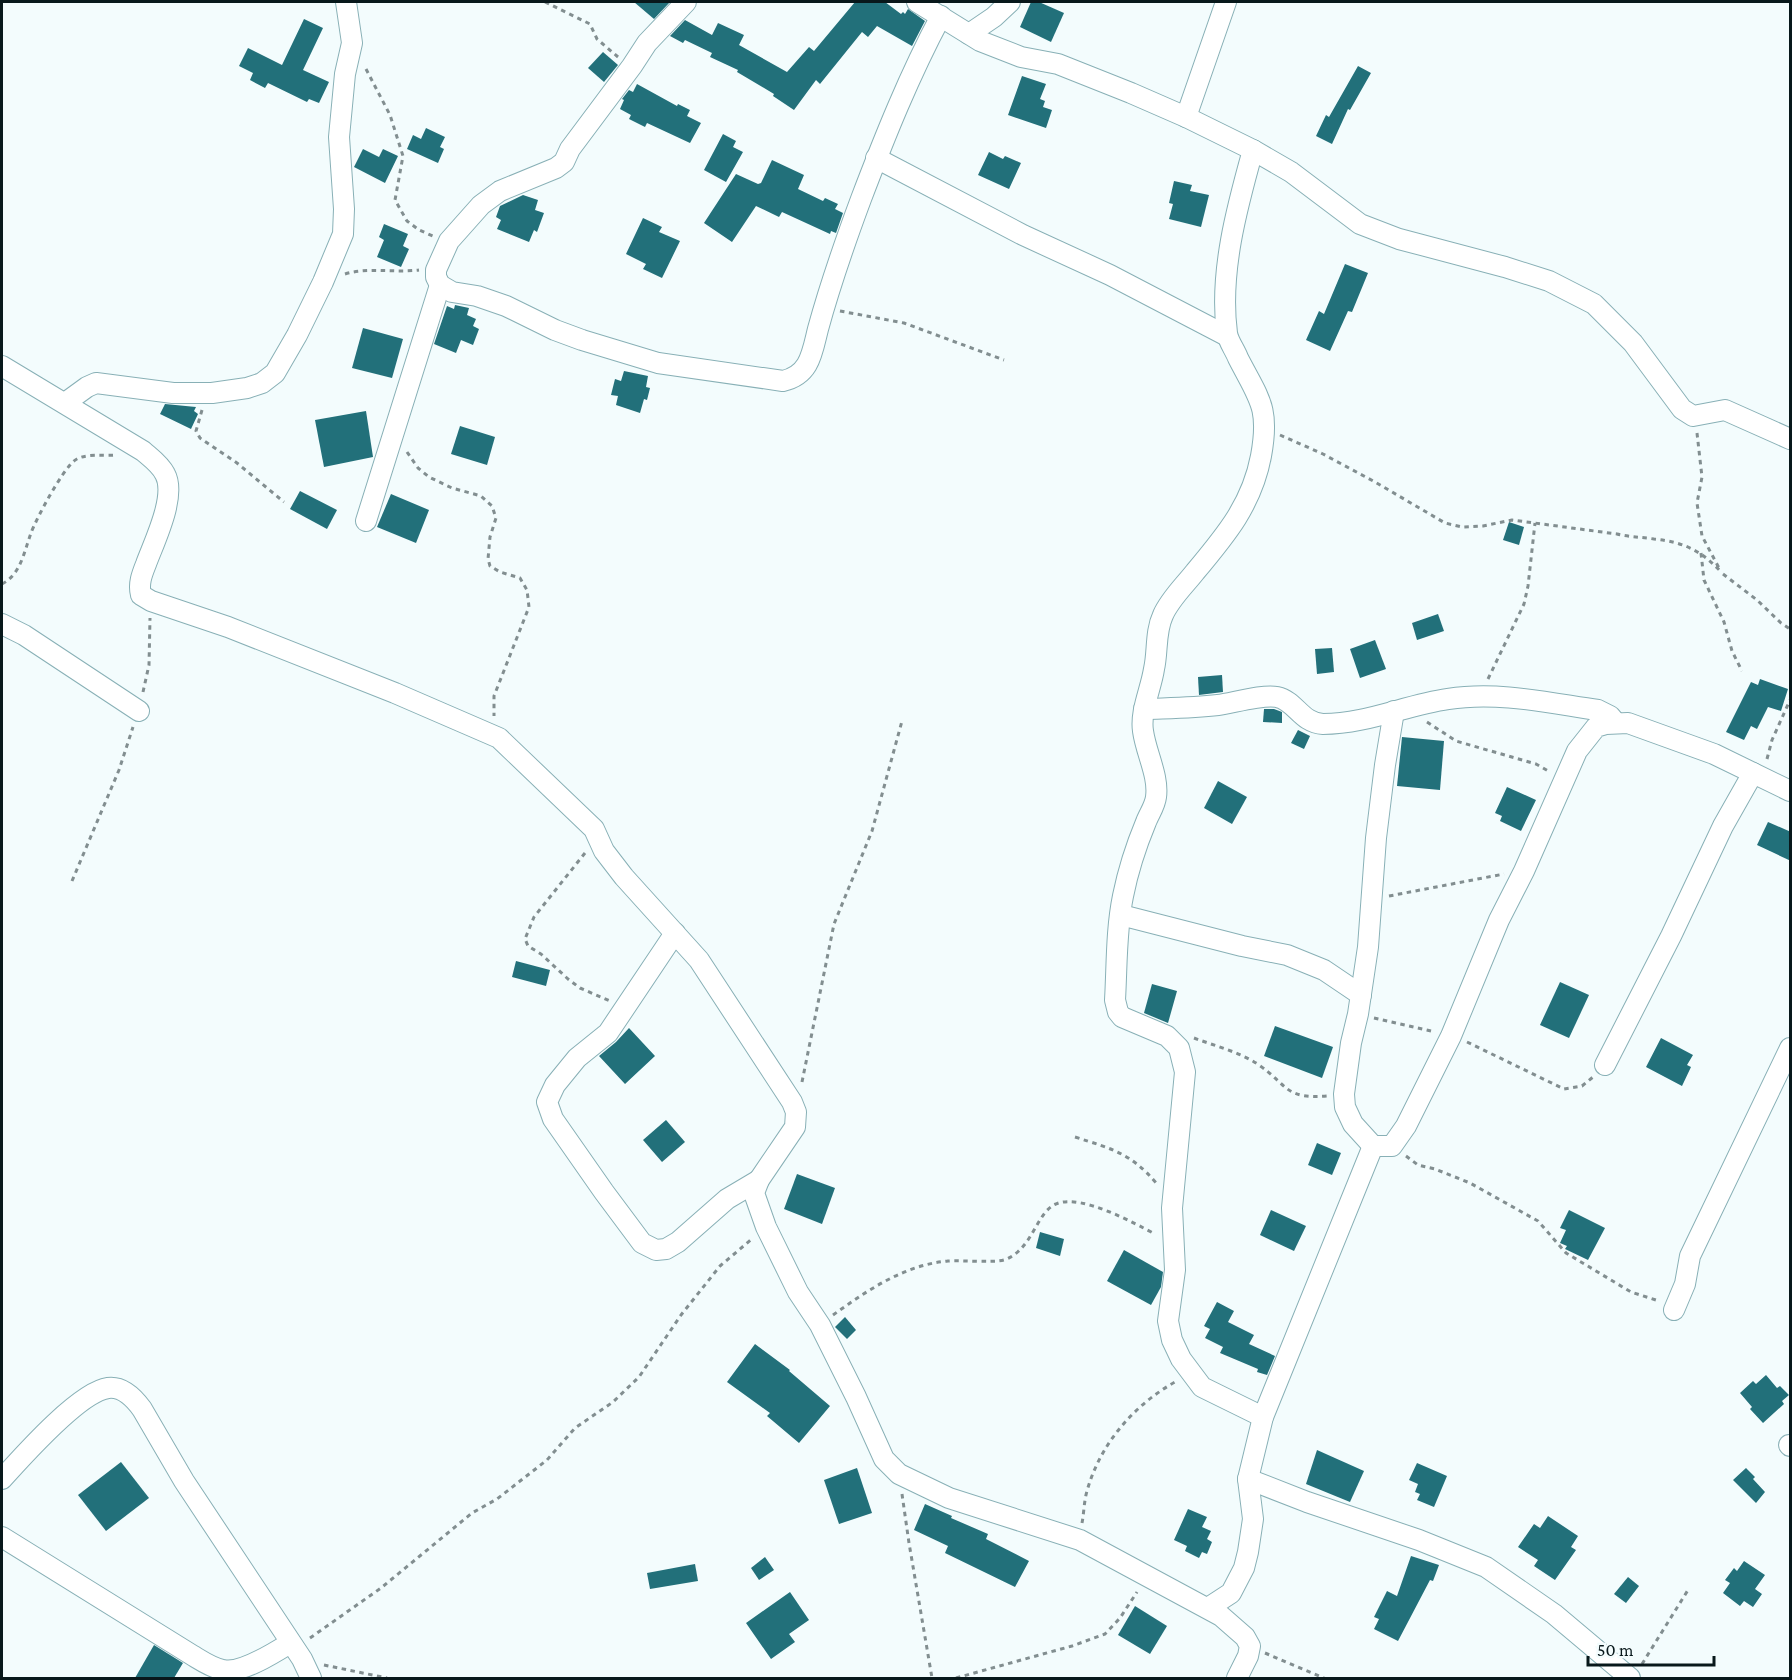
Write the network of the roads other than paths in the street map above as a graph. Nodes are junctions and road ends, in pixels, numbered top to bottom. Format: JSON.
{"nodes":[{"id":1,"x":346,"y":2,"type":"edge"},
{"id":2,"x":686,"y":2,"type":"edge"},
{"id":3,"x":917,"y":2,"type":"edge"},
{"id":4,"x":1010,"y":2,"type":"edge"},
{"id":5,"x":1226,"y":2,"type":"edge"},
{"id":6,"x":941,"y":15,"type":"junction"},
{"id":7,"x":969,"y":34,"type":"junction"},
{"id":8,"x":1186,"y":117,"type":"junction"},
{"id":9,"x":1252,"y":150,"type":"junction"},
{"id":10,"x":876,"y":158,"type":"junction"},
{"id":11,"x":438,"y":278,"type":"junction"},
{"id":12,"x":1227,"y":336,"type":"junction"},
{"id":13,"x":2,"y":366,"type":"edge"},
{"id":14,"x":65,"y":404,"type":"junction"},
{"id":15,"x":1791,"y":439,"type":"edge"},
{"id":16,"x":366,"y":521,"type":"dead end"},
{"id":17,"x":2,"y":624,"type":"edge"},
{"id":18,"x":1144,"y":709,"type":"junction"},
{"id":19,"x":1402,"y":710,"type":"junction"},
{"id":20,"x":139,"y":711,"type":"road end"},
{"id":21,"x":1616,"y":723,"type":"junction"},
{"id":22,"x":1753,"y":773,"type":"junction"},
{"id":23,"x":1783,"y":788,"type":"edge"},
{"id":24,"x":1120,"y":915,"type":"junction"},
{"id":25,"x":675,"y":933,"type":"junction"},
{"id":26,"x":1359,"y":1004,"type":"junction"},
{"id":27,"x":1791,"y":1048,"type":"edge"},
{"id":28,"x":1605,"y":1065,"type":"road end"},
{"id":29,"x":1383,"y":1146,"type":"junction"},
{"id":30,"x":759,"y":1180,"type":"junction"},
{"id":31,"x":1674,"y":1310,"type":"road end"},
{"id":32,"x":1263,"y":1417,"type":"junction"},
{"id":33,"x":2,"y":1479,"type":"edge"},
{"id":34,"x":1248,"y":1479,"type":"junction"},
{"id":35,"x":2,"y":1537,"type":"edge"},
{"id":36,"x":1208,"y":1608,"type":"junction"},
{"id":37,"x":295,"y":1651,"type":"junction"},
{"id":38,"x":1635,"y":1674,"type":"edge"},
{"id":39,"x":311,"y":1678,"type":"edge"},
{"id":40,"x":1237,"y":1678,"type":"edge"}],
"edges":[{"from":1,"to":14,"type":"street"},
{"from":2,"to":11,"type":"street"},
{"from":3,"to":6,"type":"street"},
{"from":4,"to":7,"type":"street"},
{"from":5,"to":8,"type":"street"},
{"from":6,"to":7,"type":"street"},
{"from":6,"to":10,"type":"street"},
{"from":7,"to":8,"type":"street"},
{"from":8,"to":9,"type":"street"},
{"from":9,"to":12,"type":"street"},
{"from":9,"to":15,"type":"street"},
{"from":10,"to":11,"type":"street"},
{"from":10,"to":12,"type":"street"},
{"from":11,"to":16,"type":"street"},
{"from":12,"to":18,"type":"street"},
{"from":13,"to":14,"type":"street"},
{"from":14,"to":25,"type":"street"},
{"from":17,"to":20,"type":"street"},
{"from":18,"to":19,"type":"street"},
{"from":18,"to":24,"type":"street"},
{"from":19,"to":21,"type":"street"},
{"from":19,"to":26,"type":"street"},
{"from":21,"to":22,"type":"street"},
{"from":21,"to":29,"type":"street"},
{"from":22,"to":23,"type":"street"},
{"from":22,"to":28,"type":"street"},
{"from":24,"to":26,"type":"street"},
{"from":24,"to":32,"type":"street"},
{"from":25,"to":30,"type":"street"},
{"from":25,"to":30,"type":"street"},
{"from":26,"to":29,"type":"street"},
{"from":27,"to":31,"type":"street"},
{"from":29,"to":32,"type":"street"},
{"from":30,"to":36,"type":"street"},
{"from":32,"to":34,"type":"street"},
{"from":33,"to":37,"type":"street"},
{"from":34,"to":36,"type":"street"},
{"from":34,"to":38,"type":"street"},
{"from":35,"to":37,"type":"street"},
{"from":36,"to":40,"type":"street"},
{"from":37,"to":39,"type":"street"}]}
